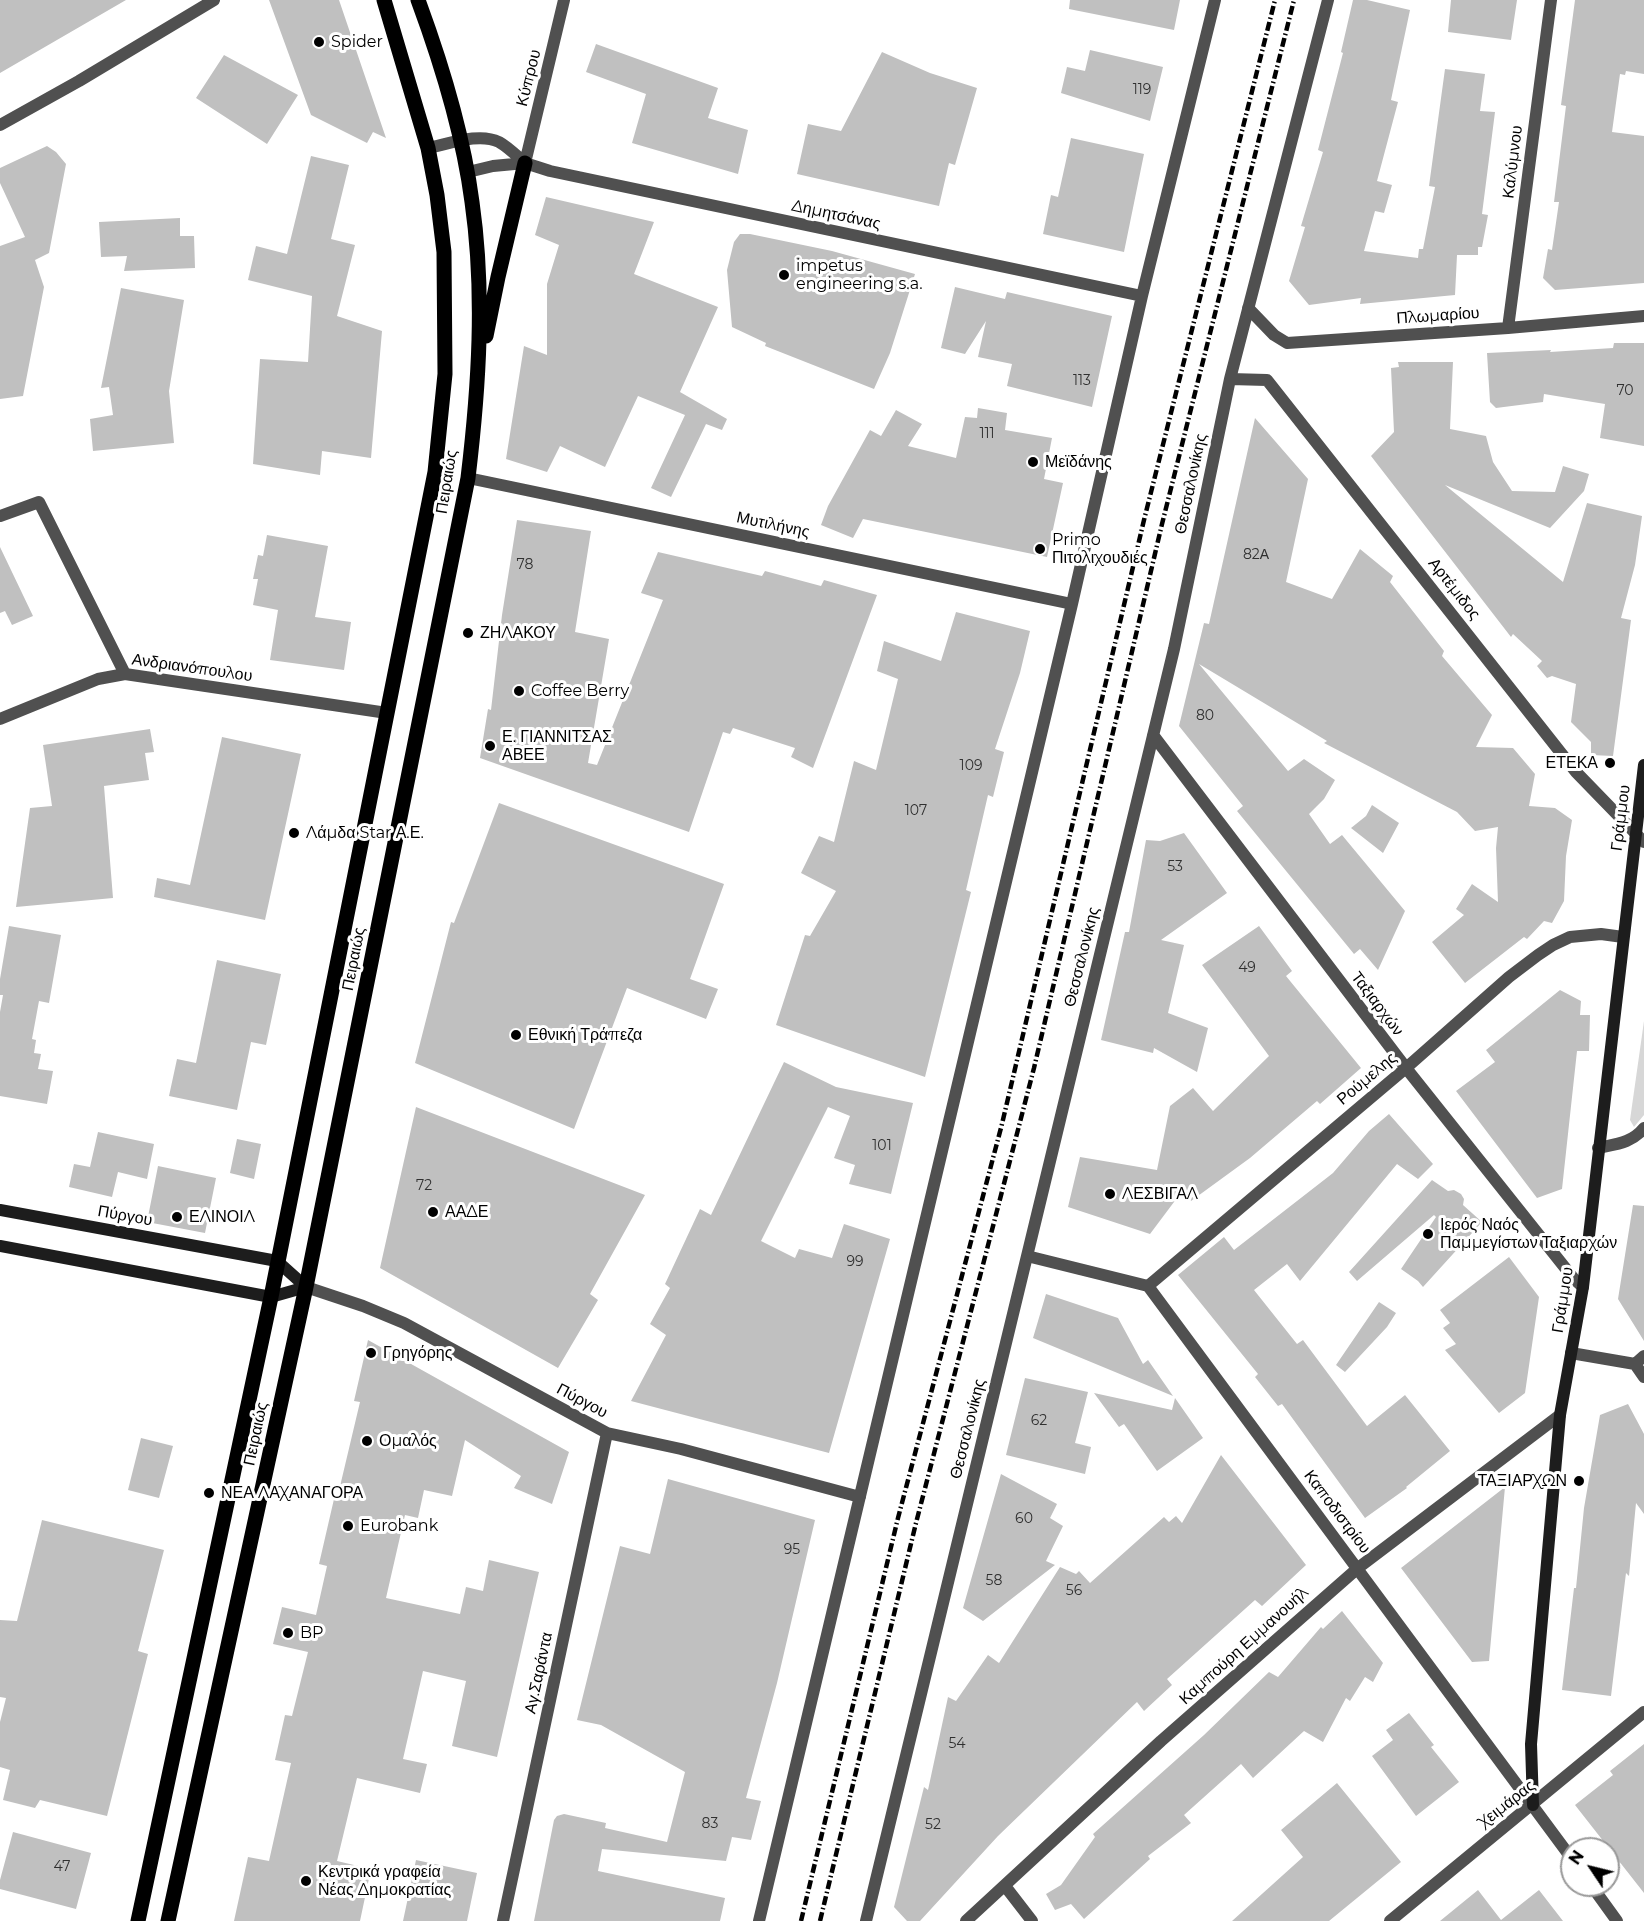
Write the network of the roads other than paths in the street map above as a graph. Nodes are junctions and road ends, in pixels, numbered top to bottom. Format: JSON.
{"nodes":[{"id":1,"x":214,"y":0,"type":"edge"},
{"id":2,"x":384,"y":0,"type":"edge"},
{"id":3,"x":418,"y":0,"type":"edge"},
{"id":4,"x":564,"y":0,"type":"edge"},
{"id":5,"x":1215,"y":0,"type":"edge"},
{"id":6,"x":1328,"y":0,"type":"edge"},
{"id":7,"x":1551,"y":0,"type":"edge"},
{"id":8,"x":0,"y":125,"type":"edge"},
{"id":9,"x":460,"y":142,"type":"junction"},
{"id":10,"x":428,"y":148,"type":"junction"},
{"id":11,"x":525,"y":163,"type":"junction"},
{"id":12,"x":468,"y":172,"type":"junction"},
{"id":13,"x":1142,"y":296,"type":"junction"},
{"id":14,"x":1248,"y":308,"type":"junction"},
{"id":15,"x":1644,"y":316,"type":"edge"},
{"id":16,"x":1508,"y":328,"type":"junction"},
{"id":17,"x":1230,"y":379,"type":"junction"},
{"id":18,"x":478,"y":381,"type":"junction"},
{"id":19,"x":468,"y":478,"type":"junction"},
{"id":20,"x":0,"y":516,"type":"edge"},
{"id":21,"x":1072,"y":604,"type":"junction"},
{"id":22,"x":125,"y":674,"type":"junction"},
{"id":23,"x":387,"y":713,"type":"junction"},
{"id":24,"x":0,"y":719,"type":"edge"},
{"id":25,"x":1153,"y":735,"type":"junction"},
{"id":26,"x":1644,"y":765,"type":"edge"},
{"id":27,"x":1640,"y":838,"type":"edge"},
{"id":28,"x":1623,"y":937,"type":"junction"},
{"id":29,"x":1406,"y":1068,"type":"junction"},
{"id":30,"x":1644,"y":1128,"type":"edge"},
{"id":31,"x":1598,"y":1148,"type":"junction"},
{"id":32,"x":0,"y":1210,"type":"edge"},
{"id":33,"x":0,"y":1246,"type":"edge"},
{"id":34,"x":1027,"y":1256,"type":"junction"},
{"id":35,"x":277,"y":1261,"type":"junction"},
{"id":36,"x":1148,"y":1286,"type":"junction"},
{"id":37,"x":306,"y":1287,"type":"junction"},
{"id":38,"x":1583,"y":1287,"type":"junction"},
{"id":39,"x":271,"y":1297,"type":"junction"},
{"id":40,"x":1571,"y":1353,"type":"junction"},
{"id":41,"x":1639,"y":1360,"type":"edge"},
{"id":42,"x":1644,"y":1377,"type":"edge"},
{"id":43,"x":1560,"y":1415,"type":"junction"},
{"id":44,"x":607,"y":1433,"type":"junction"},
{"id":45,"x":860,"y":1497,"type":"junction"},
{"id":46,"x":1358,"y":1568,"type":"junction"},
{"id":47,"x":1644,"y":1712,"type":"edge"},
{"id":48,"x":1533,"y":1805,"type":"junction"},
{"id":49,"x":1560,"y":1842,"type":"edge"},
{"id":50,"x":1005,"y":1886,"type":"junction"},
{"id":51,"x":1600,"y":1897,"type":"edge"},
{"id":52,"x":138,"y":1921,"type":"edge"},
{"id":53,"x":168,"y":1921,"type":"edge"},
{"id":54,"x":503,"y":1921,"type":"edge"},
{"id":55,"x":759,"y":1921,"type":"edge"},
{"id":56,"x":866,"y":1921,"type":"edge"},
{"id":57,"x":966,"y":1921,"type":"edge"},
{"id":58,"x":1032,"y":1921,"type":"edge"},
{"id":59,"x":1390,"y":1921,"type":"edge"},
{"id":60,"x":1617,"y":1921,"type":"edge"}],
"edges":[{"from":1,"to":8,"type":"street"},
{"from":2,"to":10,"type":"main road","name":"Πειραιώς"},
{"from":3,"to":9,"type":"main road","name":"Πειραιώς"},
{"from":4,"to":11,"type":"street","name":"Κύπρου"},
{"from":5,"to":13,"type":"street"},
{"from":6,"to":14,"type":"street","name":"Θεσσαλονίκης"},
{"from":7,"to":16,"type":"street","name":"Καλύμνου"},
{"from":9,"to":10,"type":"street","name":"Δημητσάνας"},
{"from":9,"to":11,"type":"street","name":"Δημητσάνας"},
{"from":9,"to":12,"type":"main road","name":"Πειραιώς"},
{"from":10,"to":23,"type":"main road","name":"Πειραιώς"},
{"from":11,"to":12,"type":"street","name":"Δημητσάνας"},
{"from":11,"to":13,"type":"street","name":"Δημητσάνας"},
{"from":11,"to":18,"type":"main road"},
{"from":12,"to":18,"type":"main road","name":"Πειραιώς"},
{"from":13,"to":21,"type":"street"},
{"from":14,"to":16,"type":"street","name":"Πλωμαρίου"},
{"from":14,"to":17,"type":"street","name":"Θεσσαλονίκης"},
{"from":15,"to":16,"type":"street","name":"Πλωμαρίου"},
{"from":17,"to":25,"type":"street","name":"Θεσσαλονίκης"},
{"from":17,"to":27,"type":"street","name":"Αρτέμιδος"},
{"from":18,"to":19,"type":"main road","name":"Πειραιώς"},
{"from":19,"to":21,"type":"street","name":"Μυτιλήνης"},
{"from":19,"to":37,"type":"main road","name":"Πειραιώς"},
{"from":20,"to":22,"type":"street"},
{"from":21,"to":45,"type":"street"},
{"from":22,"to":23,"type":"street","name":"Ανδριανόπουλου"},
{"from":22,"to":24,"type":"street","name":"Ανδριανόπουλου"},
{"from":23,"to":35,"type":"main road","name":"Πειραιώς"},
{"from":25,"to":29,"type":"street","name":"Ταξιαρχών"},
{"from":25,"to":34,"type":"street","name":"Θεσσαλονίκης"},
{"from":26,"to":27,"type":"street","name":"Γράμμου"},
{"from":27,"to":28,"type":"street","name":"Γράμμου"},
{"from":28,"to":29,"type":"street","name":"Ρούμελης"},
{"from":28,"to":31,"type":"street","name":"Γράμμου"},
{"from":29,"to":36,"type":"street","name":"Ρούμελης"},
{"from":29,"to":38,"type":"street","name":"Ταξιαρχών"},
{"from":30,"to":31,"type":"street"},
{"from":31,"to":38,"type":"street","name":"Γράμμου"},
{"from":32,"to":35,"type":"street","name":"Πύργου"},
{"from":33,"to":39,"type":"street"},
{"from":34,"to":36,"type":"street"},
{"from":34,"to":56,"type":"street","name":"Θεσσαλονίκης"},
{"from":35,"to":37,"type":"street","name":"Πύργου"},
{"from":35,"to":39,"type":"main road","name":"Πειραιώς"},
{"from":36,"to":46,"type":"street","name":"Καποδιστρίου"},
{"from":37,"to":39,"type":"street"},
{"from":37,"to":44,"type":"street","name":"Πύργου"},
{"from":37,"to":53,"type":"main road","name":"Πειραιώς"},
{"from":38,"to":40,"type":"street","name":"Γράμμου"},
{"from":39,"to":52,"type":"main road","name":"Πειραιώς"},
{"from":40,"to":41,"type":"street"},
{"from":40,"to":43,"type":"street","name":"Γράμμου"},
{"from":41,"to":42,"type":"street"},
{"from":43,"to":46,"type":"street","name":"Καμπούρη Εμμανουήλ"},
{"from":43,"to":48,"type":"street","name":"Γράμμου"},
{"from":44,"to":45,"type":"street","name":"Πύργου"},
{"from":44,"to":54,"type":"street","name":"Αγ.Σαράντα"},
{"from":45,"to":55,"type":"street"},
{"from":46,"to":48,"type":"street","name":"Καποδιστρίου"},
{"from":46,"to":50,"type":"street","name":"Καμπούρη Εμμανουήλ"},
{"from":47,"to":48,"type":"street","name":"Χειμάρας"},
{"from":48,"to":49,"type":"street","name":"Καποδιστρίου"},
{"from":48,"to":59,"type":"street","name":"Χειμάρας"},
{"from":50,"to":57,"type":"street","name":"Καμπούρη Εμμανουήλ"},
{"from":50,"to":58,"type":"street"},
{"from":51,"to":60,"type":"street"}]}
